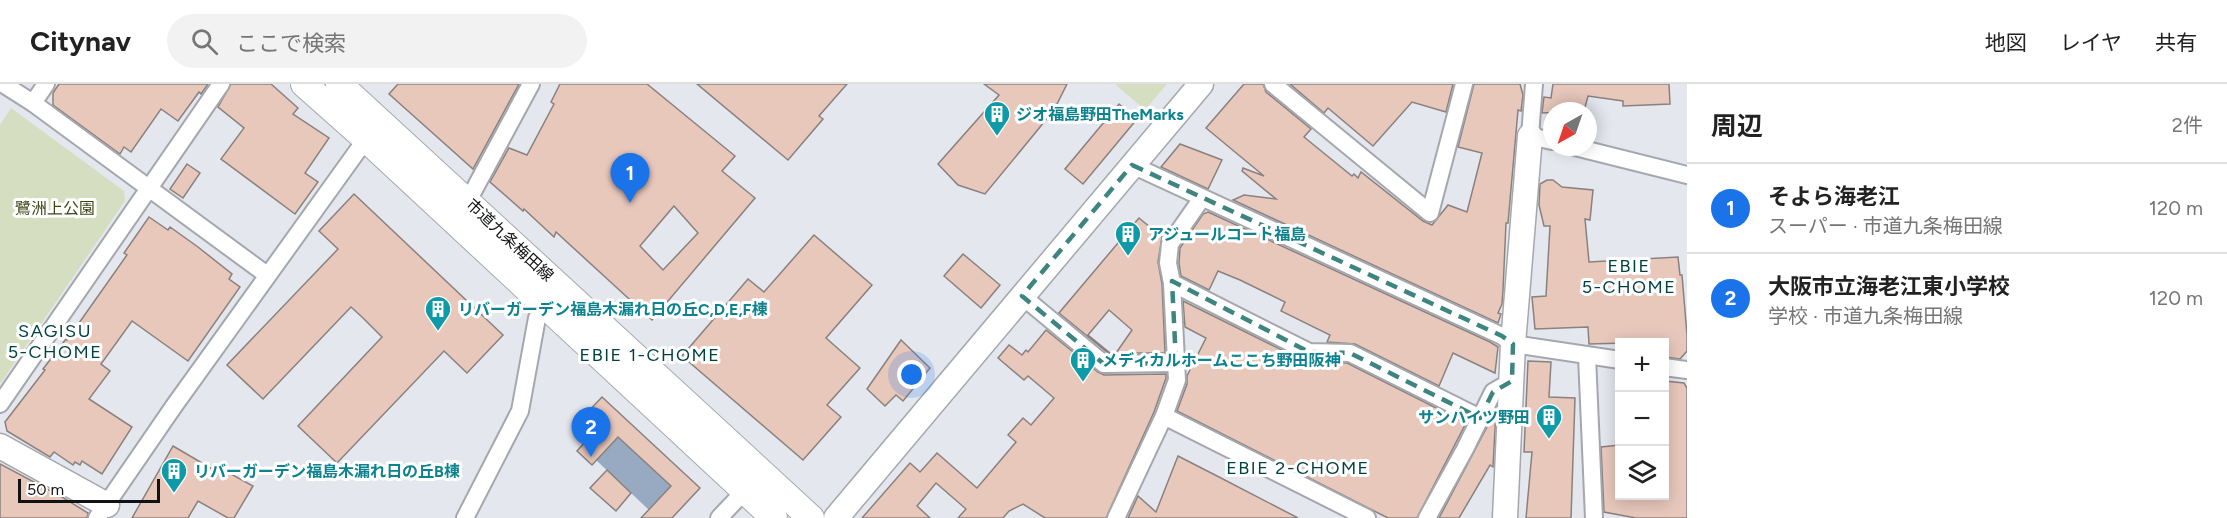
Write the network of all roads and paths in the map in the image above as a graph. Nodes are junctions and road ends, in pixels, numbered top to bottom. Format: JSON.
{"nodes":[{"id":1,"x":3,"y":84,"type":"edge"},
{"id":2,"x":46,"y":84,"type":"edge"},
{"id":3,"x":221,"y":84,"type":"edge"},
{"id":4,"x":304,"y":84,"type":"edge"},
{"id":5,"x":339,"y":84,"type":"edge"},
{"id":6,"x":531,"y":84,"type":"edge"},
{"id":7,"x":1273,"y":84,"type":"edge"},
{"id":8,"x":1464,"y":84,"type":"edge"},
{"id":9,"x":1534,"y":84,"type":"edge"},
{"id":10,"x":1198,"y":85,"type":"edge"},
{"id":11,"x":33,"y":103,"type":"junction"},
{"id":12,"x":1541,"y":138,"type":"edge"},
{"id":13,"x":366,"y":139,"type":"junction"},
{"id":14,"x":1597,"y":152,"type":"edge"},
{"id":15,"x":1132,"y":165,"type":"junction"},
{"id":16,"x":1687,"y":175,"type":"edge"},
{"id":17,"x":150,"y":188,"type":"junction"},
{"id":18,"x":1202,"y":198,"type":"junction"},
{"id":19,"x":460,"y":210,"type":"junction"},
{"id":20,"x":267,"y":275,"type":"junction"},
{"id":21,"x":1172,"y":283,"type":"junction"},
{"id":22,"x":1022,"y":296,"type":"junction"},
{"id":23,"x":546,"y":305,"type":"junction"},
{"id":24,"x":1513,"y":344,"type":"junction"},
{"id":25,"x":1587,"y":356,"type":"junction"},
{"id":26,"x":1615,"y":359,"type":"edge"},
{"id":27,"x":1176,"y":363,"type":"junction"},
{"id":28,"x":1669,"y":368,"type":"edge"},
{"id":29,"x":1687,"y":370,"type":"edge"},
{"id":30,"x":1512,"y":381,"type":"junction"},
{"id":31,"x":0,"y":404,"type":"edge"},
{"id":32,"x":1164,"y":416,"type":"junction"},
{"id":33,"x":1480,"y":418,"type":"junction"},
{"id":34,"x":0,"y":446,"type":"edge"},
{"id":35,"x":736,"y":500,"type":"dead end"},
{"id":36,"x":102,"y":511,"type":"edge"},
{"id":37,"x":465,"y":518,"type":"edge"},
{"id":38,"x":719,"y":518,"type":"edge"},
{"id":39,"x":774,"y":518,"type":"edge"},
{"id":40,"x":811,"y":518,"type":"edge"},
{"id":41,"x":836,"y":518,"type":"edge"},
{"id":42,"x":1116,"y":518,"type":"edge"},
{"id":43,"x":1367,"y":518,"type":"edge"},
{"id":44,"x":1427,"y":518,"type":"edge"},
{"id":45,"x":1504,"y":518,"type":"edge"},
{"id":46,"x":1594,"y":518,"type":"edge"}],
"edges":[{"from":1,"to":11,"type":"street"},
{"from":2,"to":11,"type":"street"},
{"from":3,"to":17,"type":"street"},
{"from":4,"to":13,"type":"main road","name":"市道九条梅田線"},
{"from":5,"to":19,"type":"main road","name":"市道九条梅田線"},
{"from":6,"to":19,"type":"street"},
{"from":7,"to":8,"type":"street"},
{"from":9,"to":12,"type":"street"},
{"from":10,"to":15,"type":"street"},
{"from":11,"to":17,"type":"street"},
{"from":12,"to":24,"type":"street"},
{"from":13,"to":19,"type":"main road","name":"市道九条梅田線"},
{"from":13,"to":20,"type":"street"},
{"from":14,"to":16,"type":"street"},
{"from":15,"to":18,"type":"street"},
{"from":15,"to":22,"type":"street"},
{"from":17,"to":20,"type":"street"},
{"from":17,"to":31,"type":"street"},
{"from":18,"to":21,"type":"street"},
{"from":18,"to":24,"type":"street"},
{"from":19,"to":23,"type":"main road","name":"市道九条梅田線"},
{"from":19,"to":40,"type":"main road","name":"市道九条梅田線"},
{"from":20,"to":36,"type":"street"},
{"from":21,"to":27,"type":"street"},
{"from":21,"to":33,"type":"street"},
{"from":22,"to":27,"type":"street"},
{"from":22,"to":41,"type":"street"},
{"from":23,"to":37,"type":"street"},
{"from":23,"to":39,"type":"main road","name":"市道九条梅田線"},
{"from":24,"to":25,"type":"street"},
{"from":24,"to":30,"type":"street"},
{"from":25,"to":26,"type":"street"},
{"from":25,"to":46,"type":"street"},
{"from":27,"to":32,"type":"street"},
{"from":28,"to":29,"type":"street"},
{"from":30,"to":33,"type":"street"},
{"from":30,"to":45,"type":"street"},
{"from":32,"to":42,"type":"street"},
{"from":32,"to":43,"type":"street"},
{"from":33,"to":44,"type":"street"},
{"from":34,"to":36,"type":"street"},
{"from":35,"to":38,"type":"street"}]}
